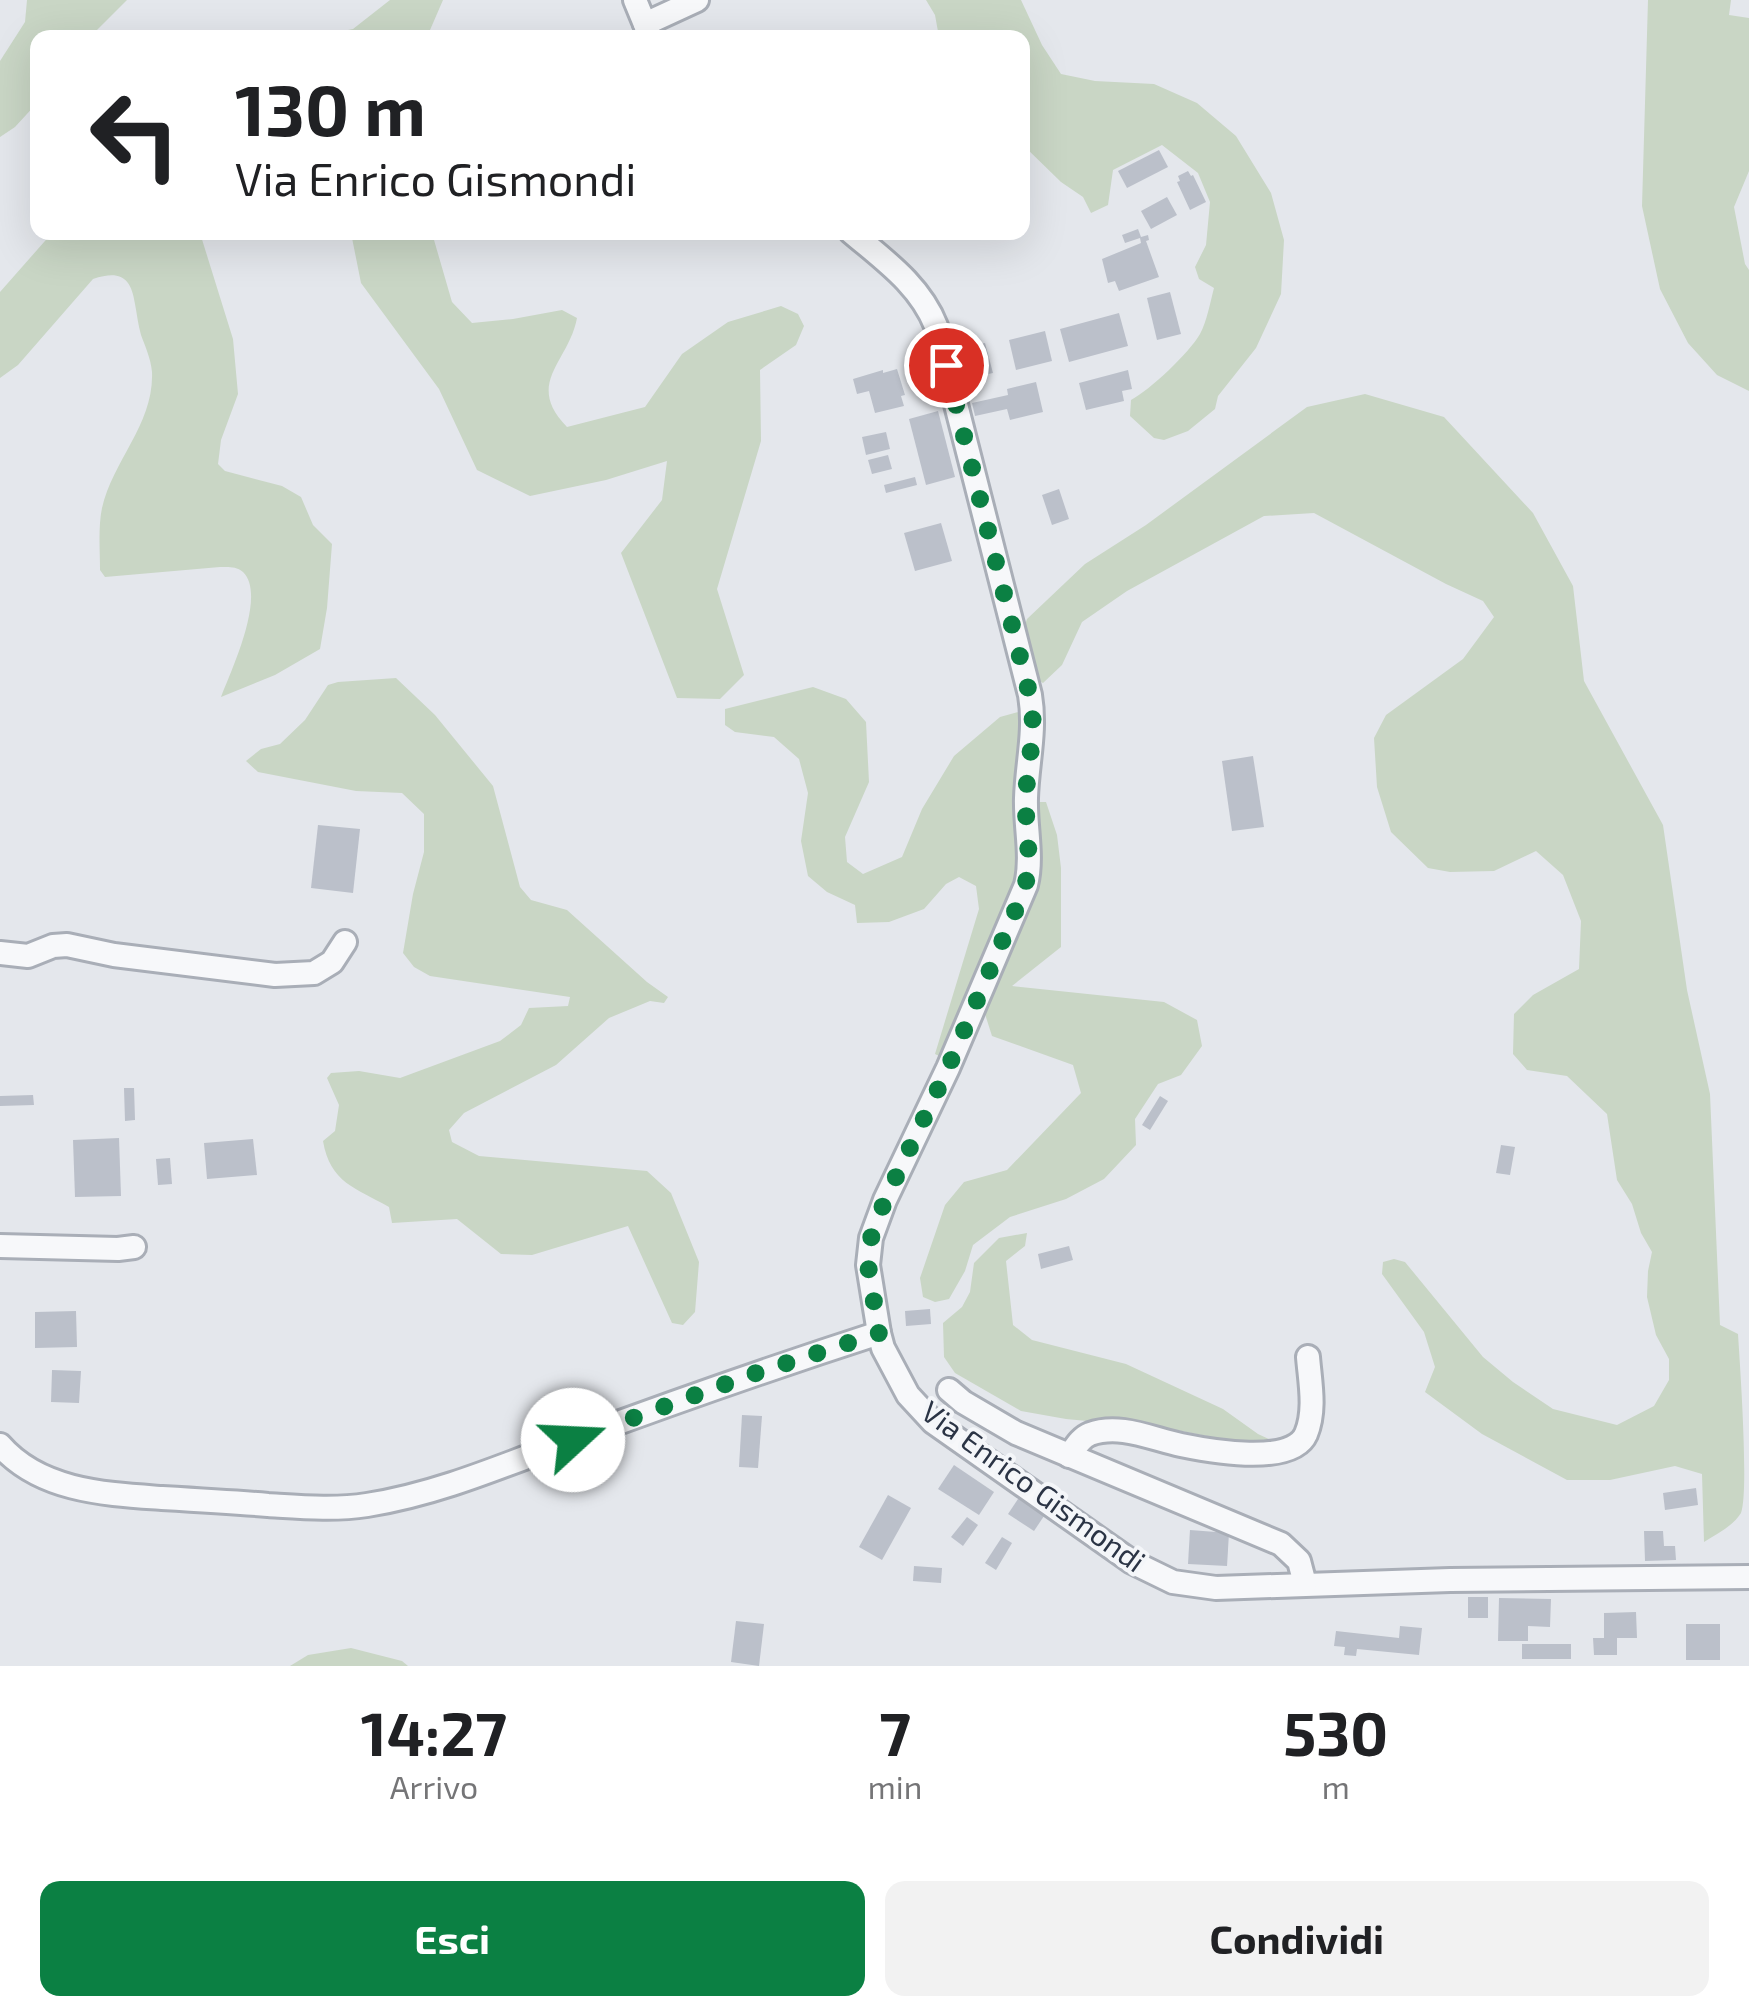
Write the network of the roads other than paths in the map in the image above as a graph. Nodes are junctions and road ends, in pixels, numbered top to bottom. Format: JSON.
{"nodes":[{"id":1,"x":636,"y":0,"type":"edge"},
{"id":2,"x":697,"y":0,"type":"edge"},
{"id":3,"x":647,"y":30,"type":"edge"},
{"id":4,"x":861,"y":240,"type":"edge"},
{"id":5,"x":345,"y":942,"type":"dead end"},
{"id":6,"x":0,"y":952,"type":"edge"},
{"id":7,"x":0,"y":1246,"type":"edge"},
{"id":8,"x":134,"y":1246,"type":"dead end"},
{"id":9,"x":879,"y":1333,"type":"junction"},
{"id":10,"x":1308,"y":1357,"type":"dead end"},
{"id":11,"x":949,"y":1390,"type":"dead end"},
{"id":12,"x":0,"y":1445,"type":"edge"},
{"id":13,"x":1069,"y":1456,"type":"junction"},
{"id":14,"x":1749,"y":1577,"type":"edge"},
{"id":15,"x":1305,"y":1584,"type":"junction"}],
"edges":[{"from":1,"to":3,"type":"street"},
{"from":2,"to":3,"type":"street"},
{"from":4,"to":9,"type":"street","name":"Via Enrico Gismondi"},
{"from":5,"to":6,"type":"street"},
{"from":7,"to":8,"type":"street"},
{"from":9,"to":12,"type":"street"},
{"from":9,"to":15,"type":"street","name":"Via Enrico Gismondi"},
{"from":10,"to":13,"type":"street"},
{"from":11,"to":13,"type":"street"},
{"from":13,"to":15,"type":"street"},
{"from":14,"to":15,"type":"street","name":"Via Enrico Gismondi"}]}
